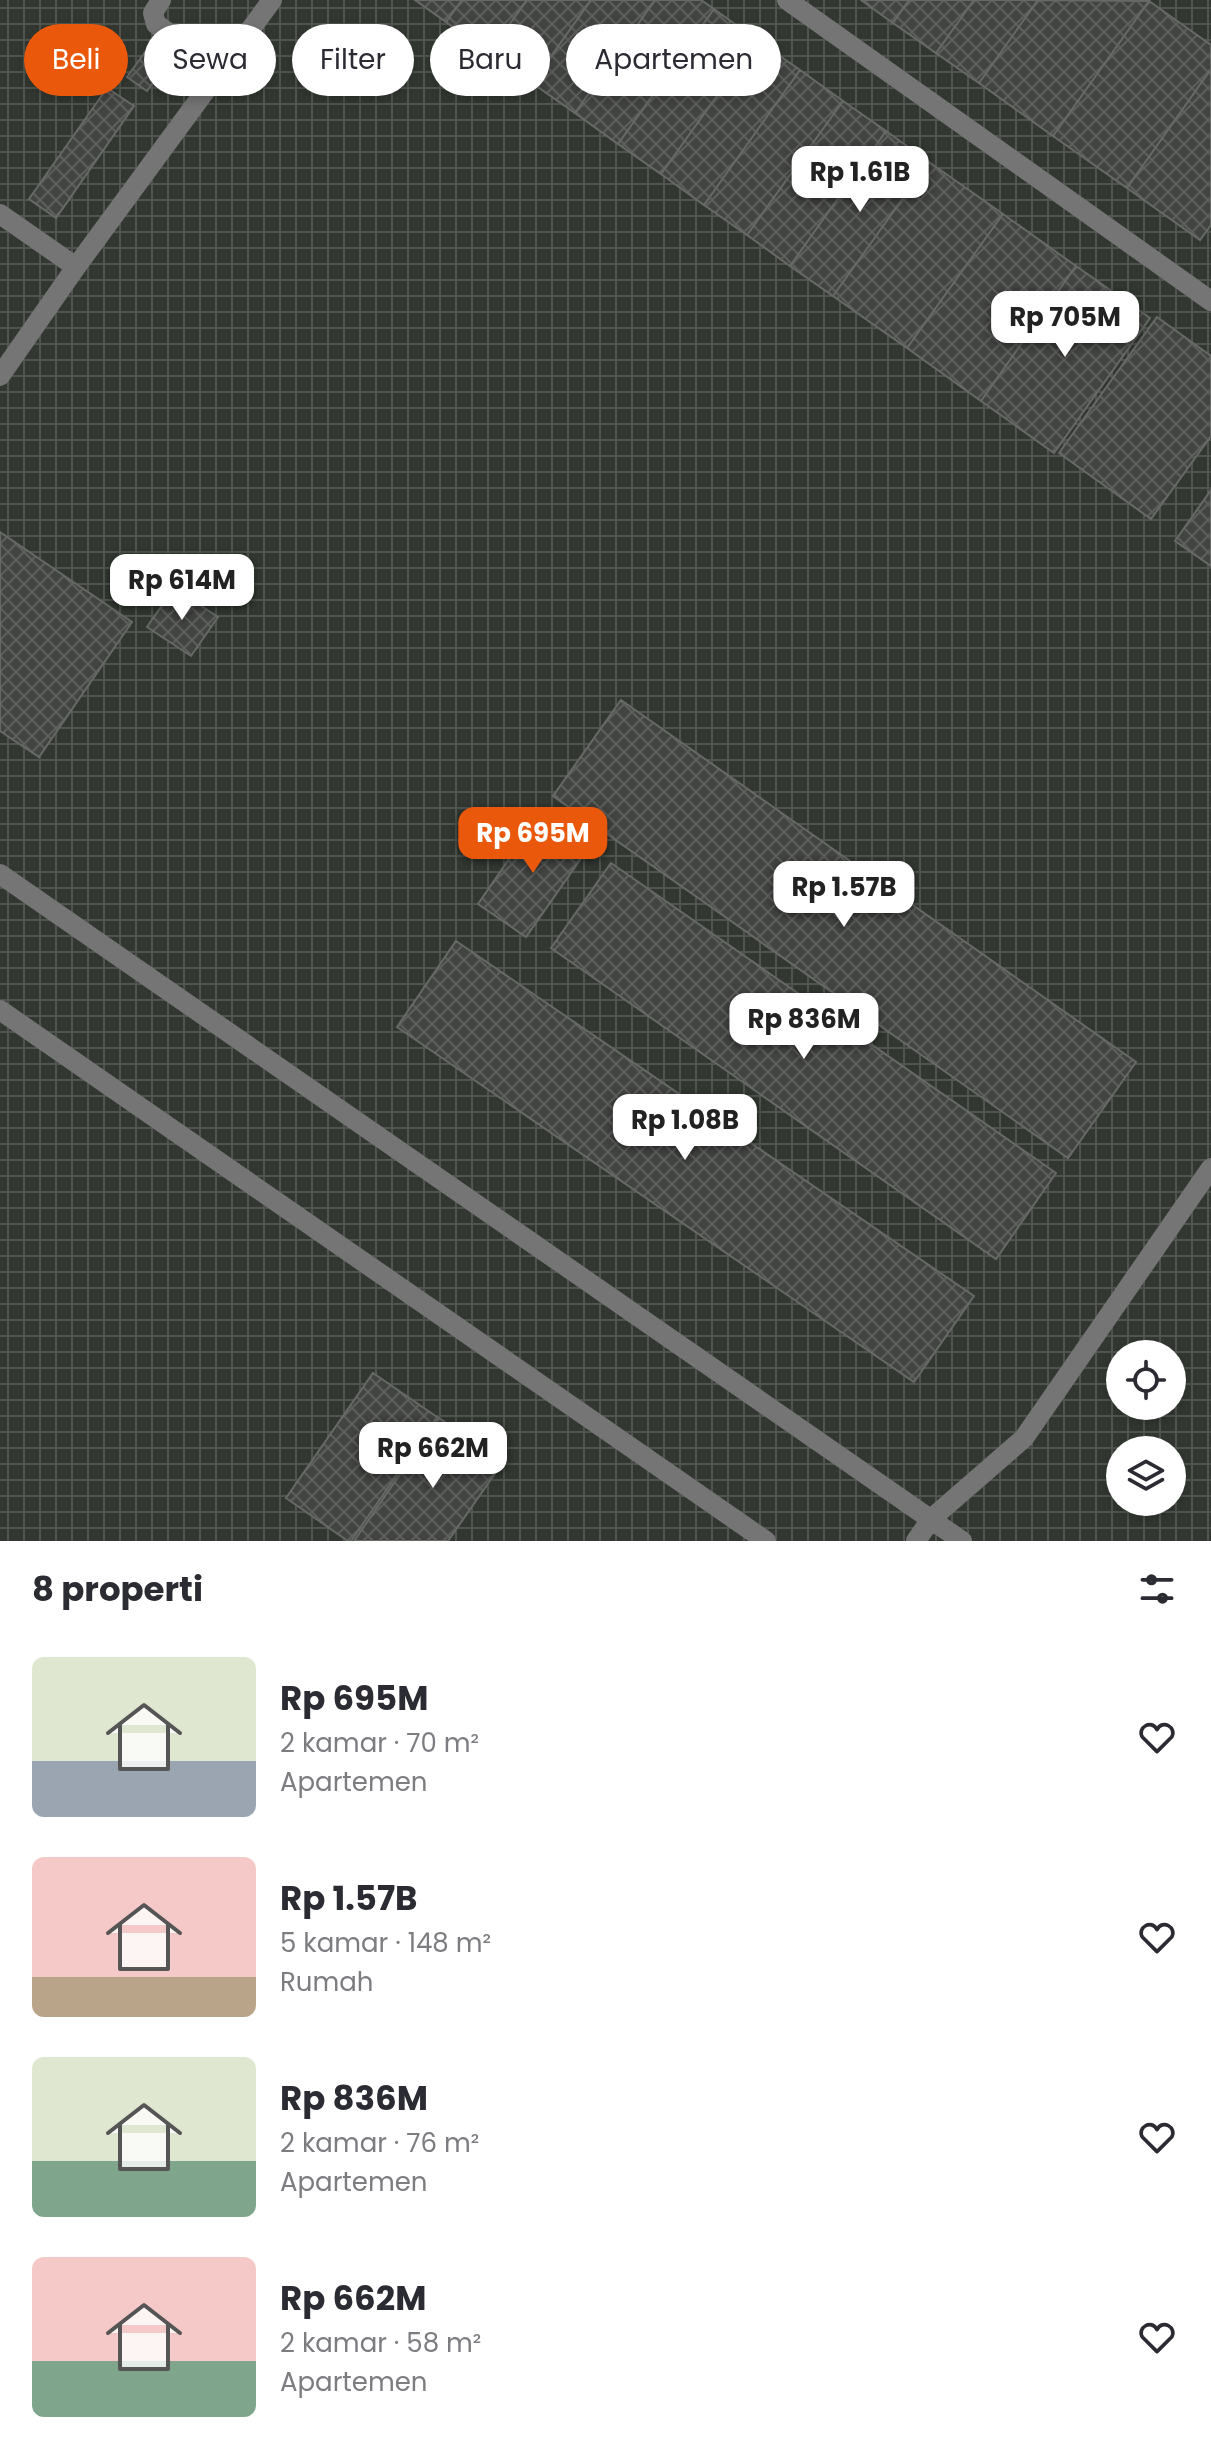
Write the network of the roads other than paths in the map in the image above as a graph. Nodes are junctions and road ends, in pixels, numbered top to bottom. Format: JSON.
{"nodes":[{"id":1,"x":161,"y":0,"type":"edge"},
{"id":2,"x":272,"y":0,"type":"edge"},
{"id":3,"x":787,"y":0,"type":"edge"},
{"id":4,"x":156,"y":24,"type":"edge"},
{"id":5,"x":255,"y":24,"type":"edge"},
{"id":6,"x":202,"y":96,"type":"edge"},
{"id":7,"x":0,"y":214,"type":"edge"},
{"id":8,"x":76,"y":267,"type":"junction"},
{"id":9,"x":1211,"y":301,"type":"edge"},
{"id":10,"x":0,"y":376,"type":"edge"},
{"id":11,"x":0,"y":874,"type":"edge"},
{"id":12,"x":0,"y":1010,"type":"edge"},
{"id":13,"x":1211,"y":1168,"type":"edge"},
{"id":14,"x":931,"y":1519,"type":"junction"},
{"id":15,"x":766,"y":1541,"type":"edge"},
{"id":16,"x":916,"y":1541,"type":"edge"},
{"id":17,"x":962,"y":1541,"type":"edge"}],
"edges":[{"from":1,"to":4,"type":"lane"},
{"from":2,"to":5,"type":"lane"},
{"from":3,"to":9,"type":"lane"},
{"from":6,"to":8,"type":"lane"},
{"from":7,"to":8,"type":"lane"},
{"from":8,"to":10,"type":"lane"},
{"from":11,"to":14,"type":"lane"},
{"from":12,"to":15,"type":"lane"},
{"from":13,"to":14,"type":"lane"},
{"from":14,"to":16,"type":"lane"},
{"from":14,"to":17,"type":"lane"}]}
